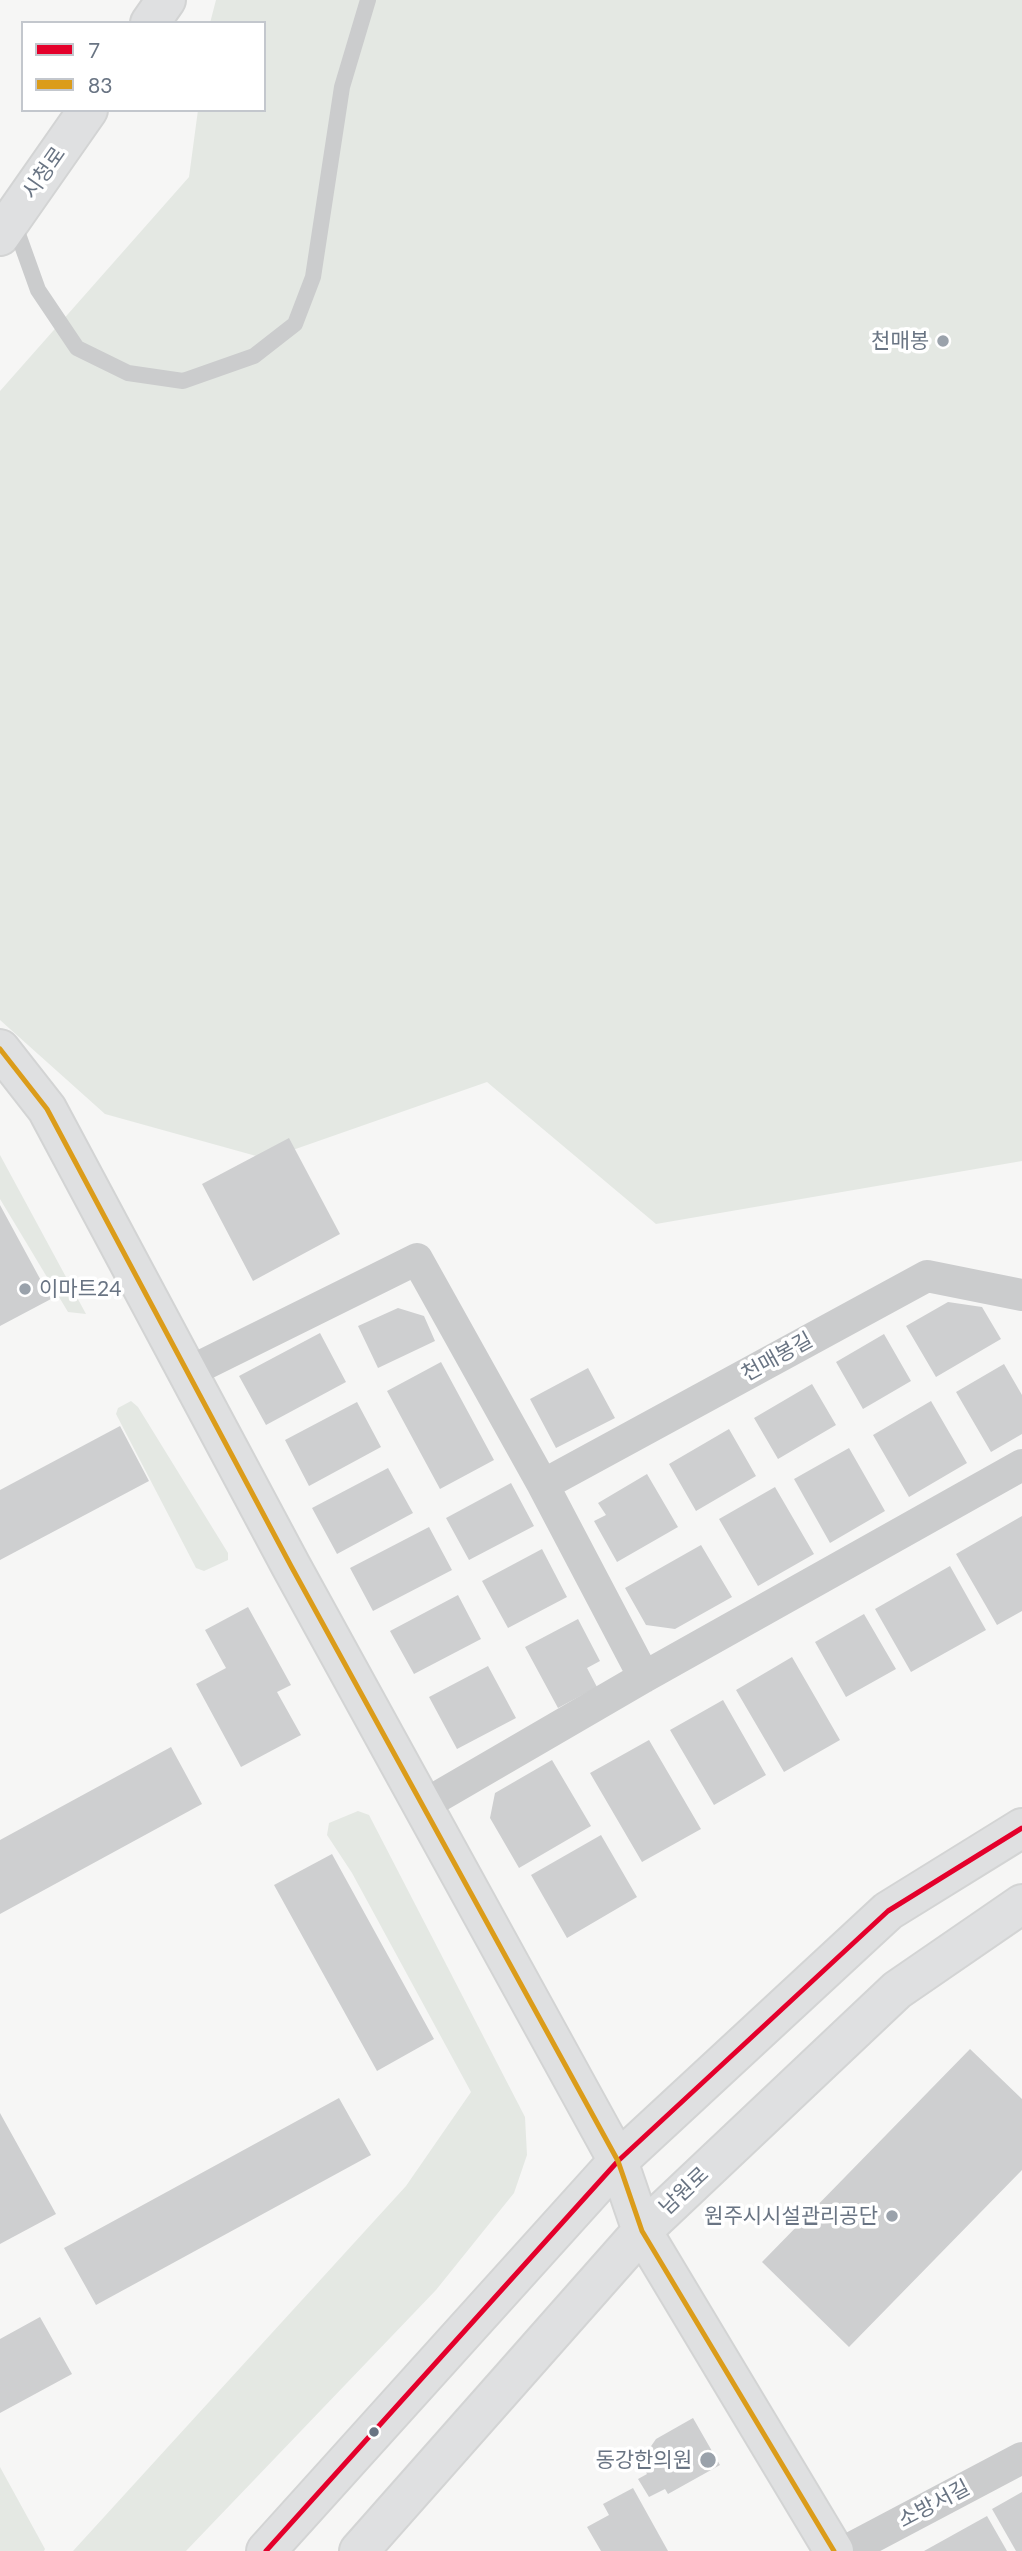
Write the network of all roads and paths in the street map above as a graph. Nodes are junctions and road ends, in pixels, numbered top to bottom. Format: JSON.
{"nodes":[{"id":1,"x":166,"y":0,"type":"edge"},
{"id":2,"x":368,"y":0,"type":"edge"},
{"id":3,"x":151,"y":21,"type":"edge"},
{"id":4,"x":87,"y":112,"type":"edge"},
{"id":5,"x":6,"y":227,"type":"edge"},
{"id":6,"x":0,"y":1049,"type":"edge"},
{"id":7,"x":1022,"y":1294,"type":"edge"},
{"id":8,"x":189,"y":1373,"type":"junction"},
{"id":9,"x":1022,"y":1465,"type":"edge"},
{"id":10,"x":543,"y":1485,"type":"junction"},
{"id":11,"x":644,"y":1677,"type":"junction"},
{"id":12,"x":424,"y":1805,"type":"junction"},
{"id":13,"x":1022,"y":1828,"type":"edge"},
{"id":14,"x":1022,"y":1904,"type":"edge"},
{"id":15,"x":618,"y":2161,"type":"junction"},
{"id":16,"x":642,"y":2231,"type":"junction"},
{"id":17,"x":1022,"y":2458,"type":"edge"},
{"id":18,"x":266,"y":2551,"type":"edge"},
{"id":19,"x":359,"y":2551,"type":"edge"},
{"id":20,"x":834,"y":2551,"type":"edge"},
{"id":21,"x":846,"y":2551,"type":"edge"}],
"edges":[{"from":1,"to":3,"type":"street"},
{"from":2,"to":5,"type":"lane"},
{"from":4,"to":5,"type":"street","name":"시청로"},
{"from":6,"to":8,"type":"street"},
{"from":7,"to":10,"type":"street","name":"천매봉길"},
{"from":8,"to":10,"type":"street"},
{"from":8,"to":12,"type":"street"},
{"from":9,"to":11,"type":"street"},
{"from":10,"to":11,"type":"street"},
{"from":11,"to":12,"type":"street"},
{"from":12,"to":15,"type":"street"},
{"from":13,"to":15,"type":"street"},
{"from":14,"to":16,"type":"street","name":"남원로"},
{"from":15,"to":16,"type":"street"},
{"from":15,"to":18,"type":"street"},
{"from":16,"to":19,"type":"street","name":"남원로"},
{"from":16,"to":20,"type":"street"},
{"from":17,"to":21,"type":"street","name":"소방서길"}]}
